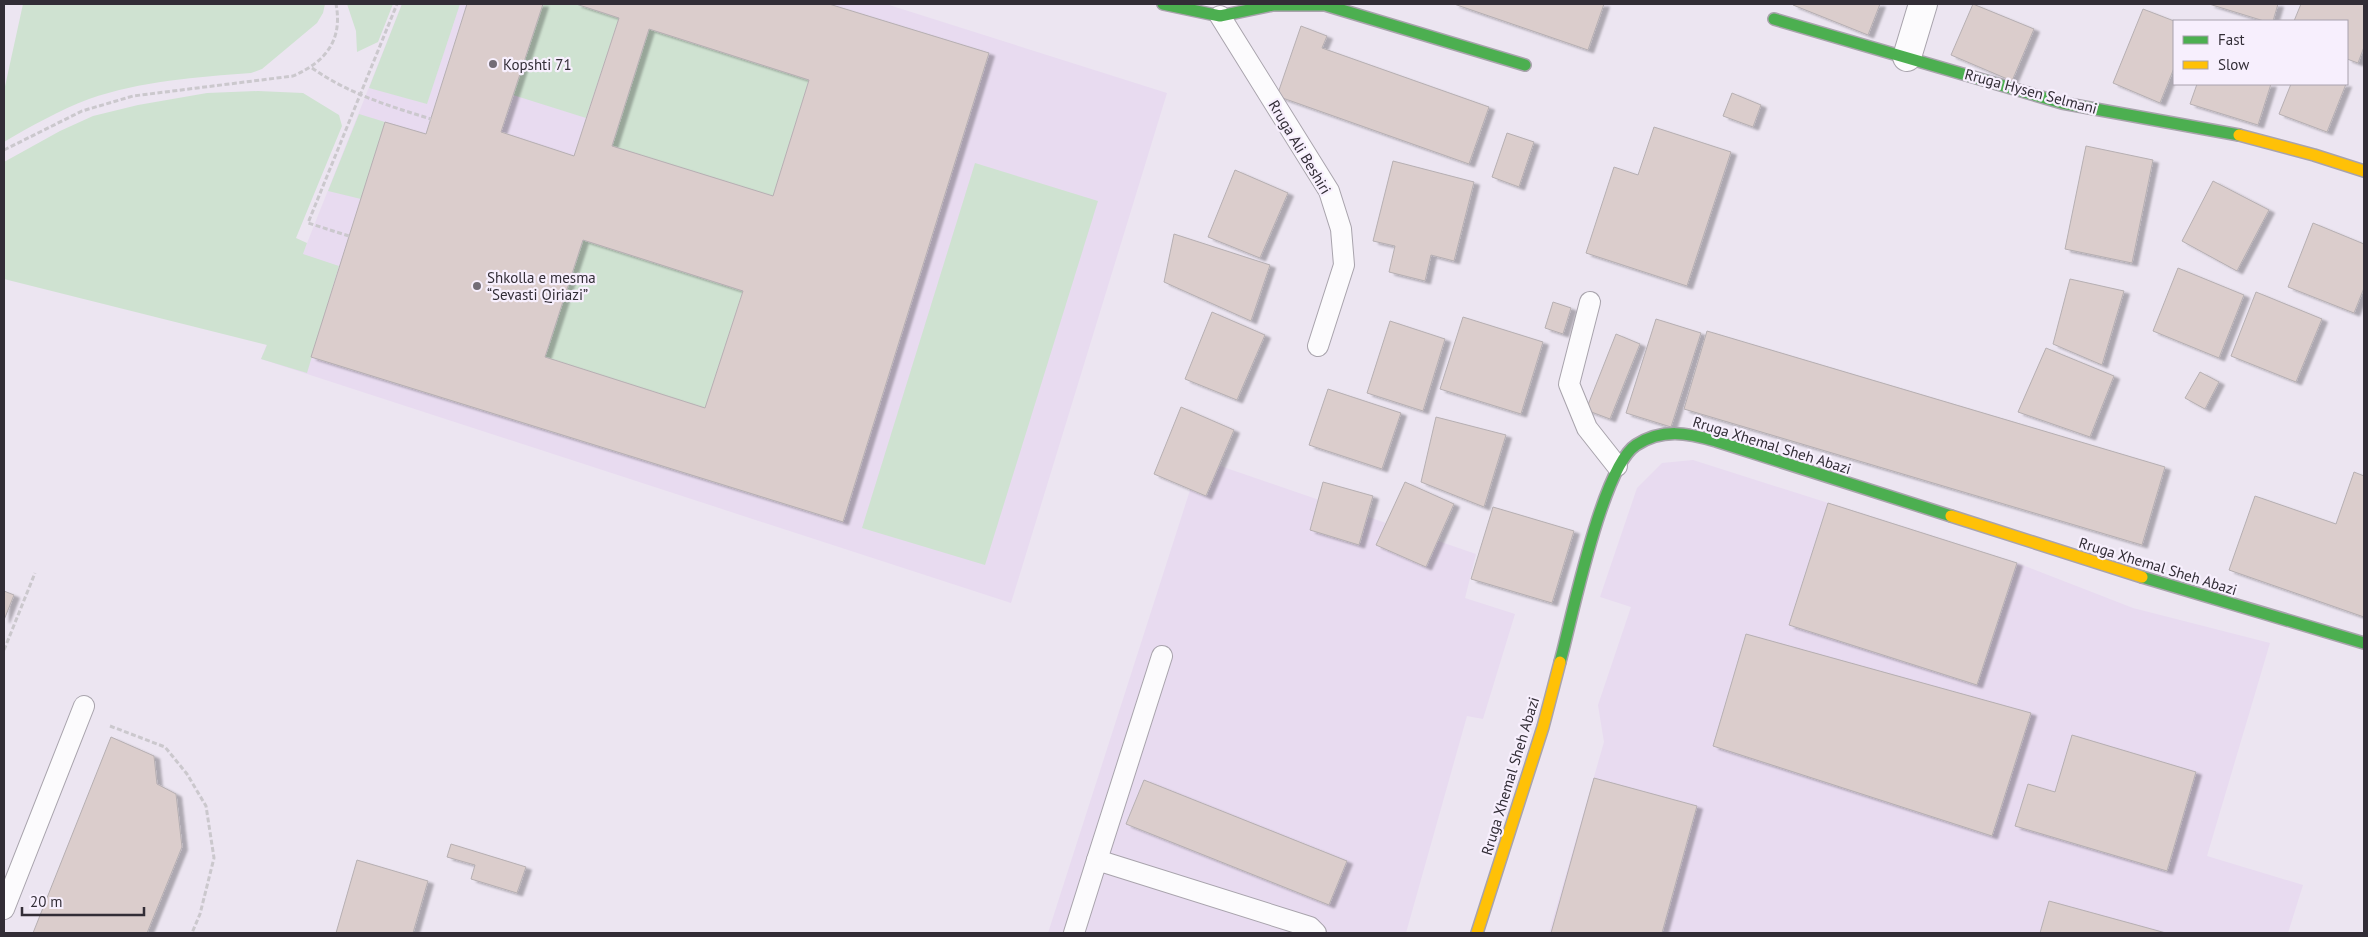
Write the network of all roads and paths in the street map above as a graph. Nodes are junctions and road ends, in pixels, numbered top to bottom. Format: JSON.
{"nodes":[{"id":1,"x":336,"y":4,"type":"edge"},
{"id":2,"x":397,"y":4,"type":"edge"},
{"id":3,"x":1163,"y":4,"type":"edge"},
{"id":4,"x":1923,"y":4,"type":"edge"},
{"id":5,"x":1222,"y":10,"type":"edge"},
{"id":6,"x":1776,"y":11,"type":"edge"},
{"id":7,"x":1907,"y":57,"type":"junction"},
{"id":8,"x":1525,"y":65,"type":"dead end"},
{"id":9,"x":312,"y":68,"type":"junction"},
{"id":10,"x":360,"y":96,"type":"junction"},
{"id":11,"x":431,"y":119,"type":"dead end"},
{"id":12,"x":4,"y":150,"type":"edge"},
{"id":13,"x":2364,"y":171,"type":"edge"},
{"id":14,"x":349,"y":236,"type":"dead end"},
{"id":15,"x":1590,"y":302,"type":"dead end"},
{"id":16,"x":1318,"y":346,"type":"dead end"},
{"id":17,"x":1617,"y":466,"type":"junction"},
{"id":18,"x":35,"y":573,"type":"dead end"},
{"id":19,"x":2364,"y":643,"type":"edge"},
{"id":20,"x":4,"y":650,"type":"edge"},
{"id":21,"x":1162,"y":656,"type":"dead end"},
{"id":22,"x":82,"y":712,"type":"joint"},
{"id":23,"x":1097,"y":860,"type":"junction"},
{"id":24,"x":4,"y":908,"type":"edge"},
{"id":25,"x":192,"y":933,"type":"edge"},
{"id":26,"x":1074,"y":933,"type":"edge"},
{"id":27,"x":1316,"y":933,"type":"edge"},
{"id":28,"x":1477,"y":933,"type":"edge"}],
"edges":[{"from":1,"to":9,"type":"path"},
{"from":2,"to":10,"type":"path"},
{"from":3,"to":5,"type":"street"},
{"from":4,"to":7,"type":"street"},
{"from":5,"to":8,"type":"street"},
{"from":5,"to":16,"type":"lane","name":"Rruga Ali Beshiri"},
{"from":6,"to":7,"type":"street","name":"Rruga Hysen Selmani"},
{"from":7,"to":13,"type":"street","name":"Rruga Hysen Selmani"},
{"from":9,"to":10,"type":"path"},
{"from":9,"to":12,"type":"path"},
{"from":10,"to":11,"type":"path"},
{"from":10,"to":14,"type":"path"},
{"from":15,"to":17,"type":"lane"},
{"from":17,"to":19,"type":"street","name":"Rruga Xhemal Sheh Abazi"},
{"from":17,"to":28,"type":"street","name":"Rruga Xhemal Sheh Abazi"},
{"from":18,"to":20,"type":"path"},
{"from":21,"to":23,"type":"lane"},
{"from":22,"to":24,"type":"lane"},
{"from":22,"to":25,"type":"path"},
{"from":23,"to":26,"type":"lane"},
{"from":23,"to":27,"type":"lane"}]}
